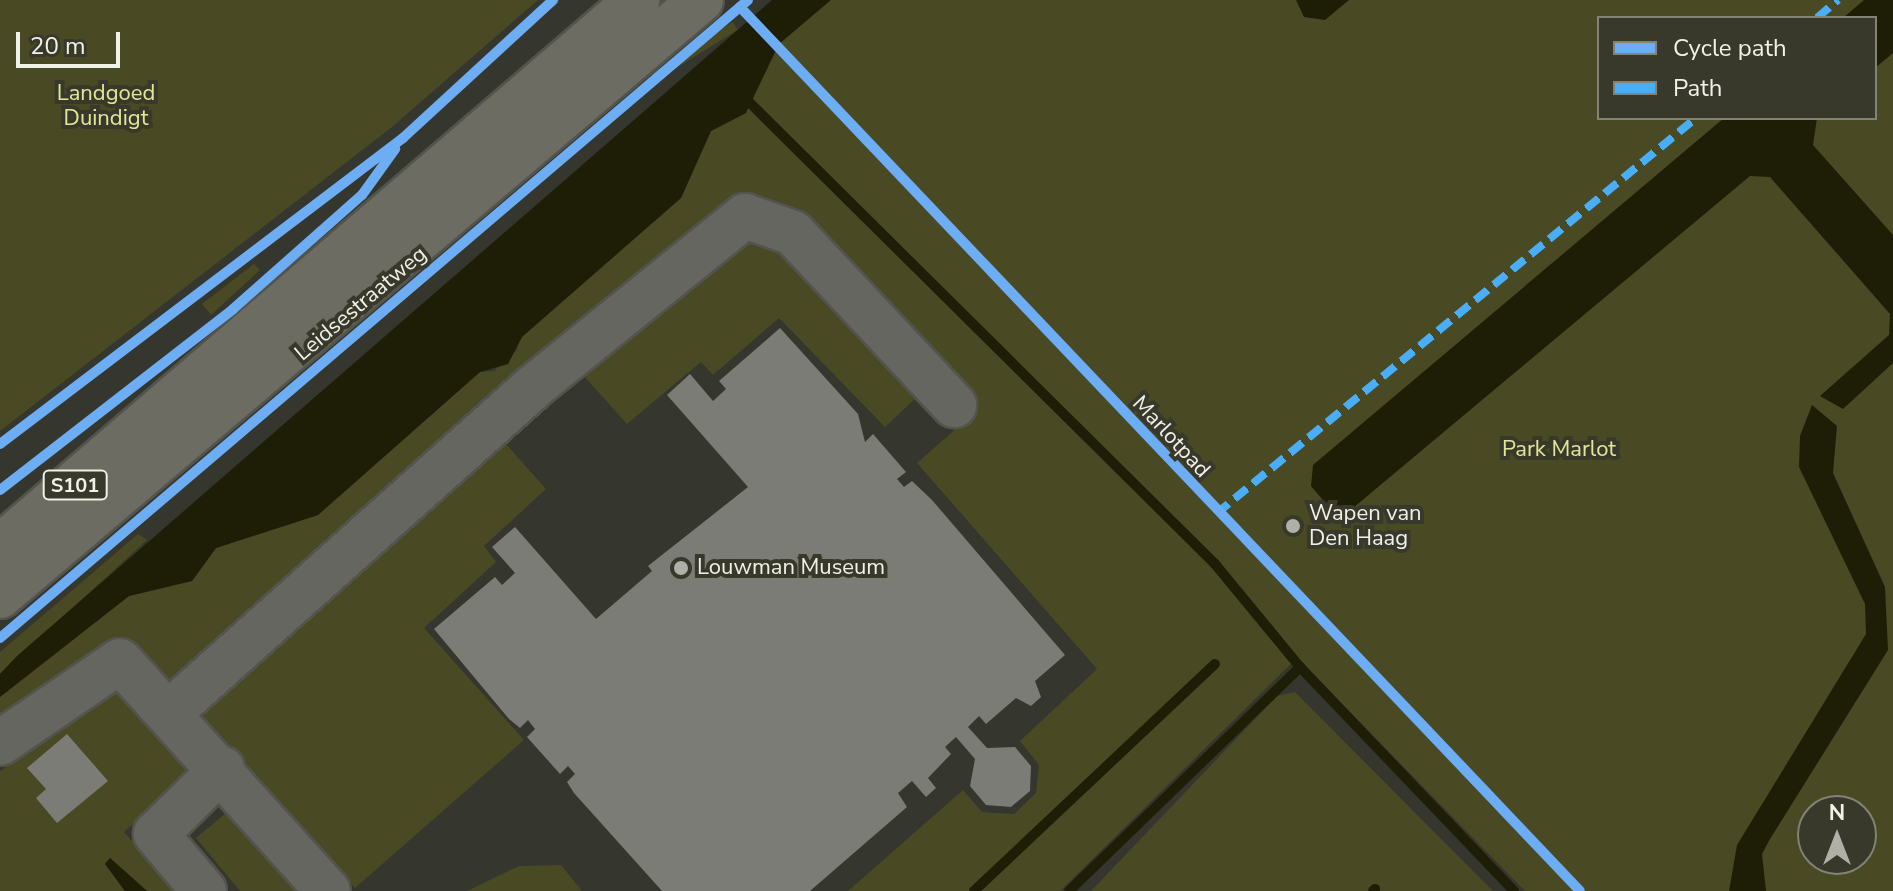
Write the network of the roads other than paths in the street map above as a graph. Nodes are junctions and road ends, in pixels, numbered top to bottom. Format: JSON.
{"nodes":[{"id":1,"x":637,"y":0,"type":"edge"},
{"id":2,"x":701,"y":0,"type":"edge"},
{"id":3,"x":954,"y":405,"type":"dead end"},
{"id":4,"x":0,"y":547,"type":"edge"},
{"id":5,"x":0,"y":596,"type":"edge"},
{"id":6,"x":170,"y":712,"type":"junction"},
{"id":7,"x":0,"y":743,"type":"edge"},
{"id":8,"x":222,"y":769,"type":"junction"},
{"id":9,"x":204,"y":891,"type":"edge"},
{"id":10,"x":328,"y":891,"type":"edge"}],
"edges":[{"from":1,"to":4,"type":"main road","number":"S101"},
{"from":2,"to":5,"type":"main road","name":"Leidsestraatweg","number":"S101"},
{"from":3,"to":6,"type":"lane"},
{"from":6,"to":7,"type":"lane"},
{"from":6,"to":8,"type":"lane"},
{"from":8,"to":9,"type":"lane"},
{"from":8,"to":10,"type":"lane"}]}
